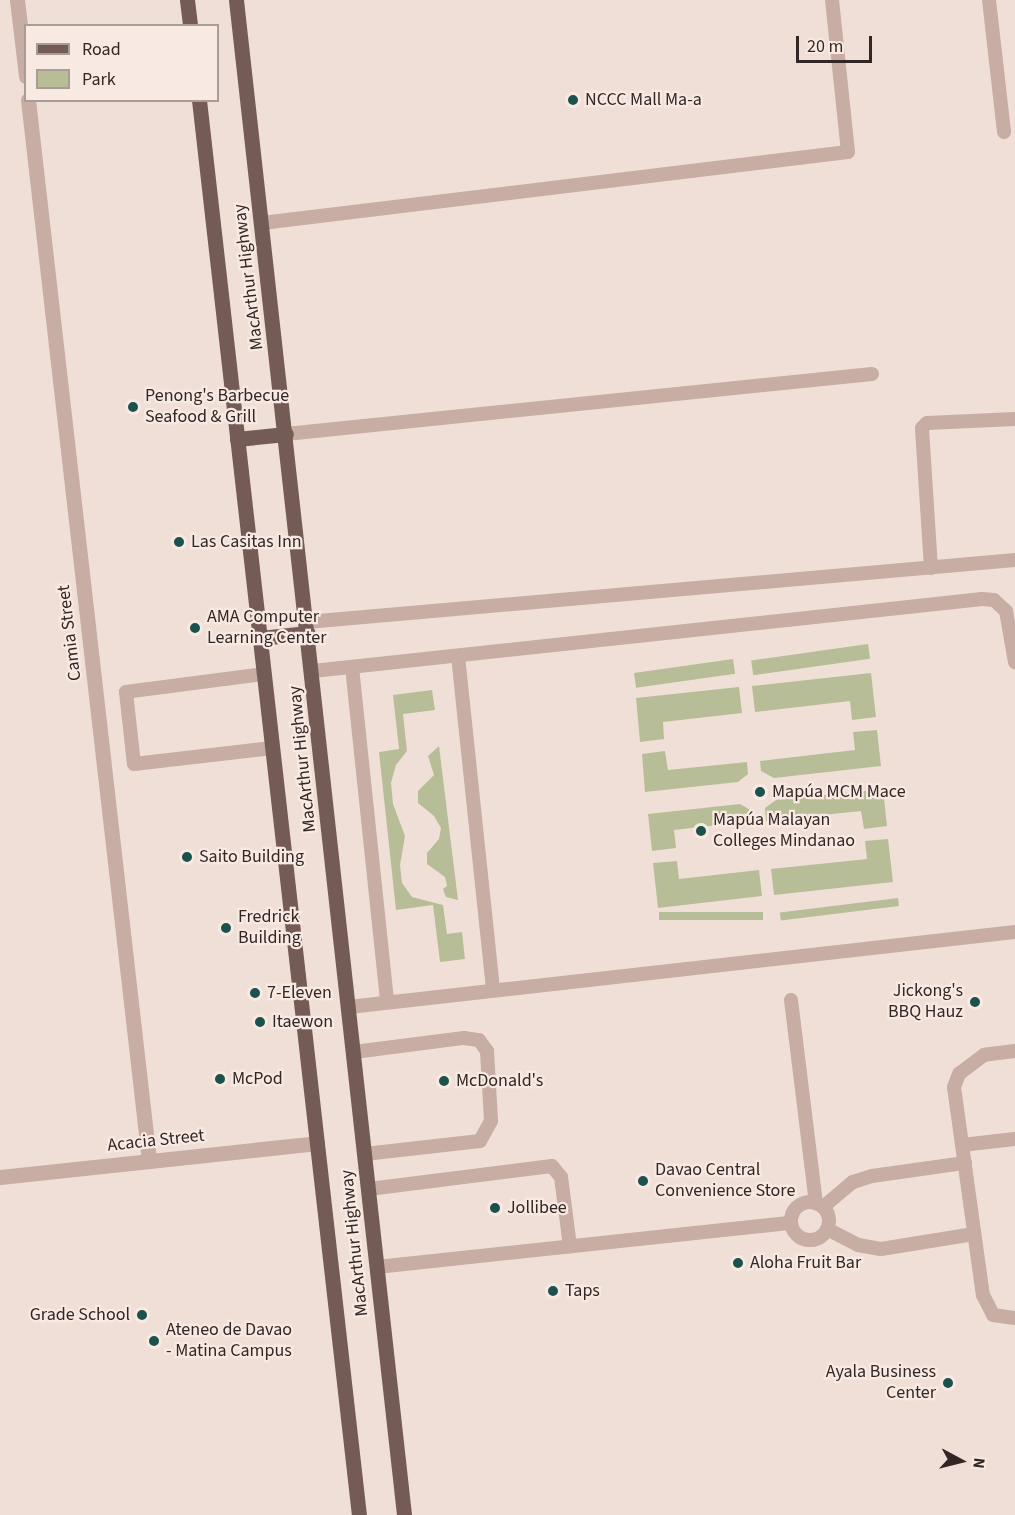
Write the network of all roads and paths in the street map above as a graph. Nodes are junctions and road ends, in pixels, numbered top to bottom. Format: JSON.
{"nodes":[{"id":1,"x":17,"y":0,"type":"edge"},
{"id":2,"x":187,"y":0,"type":"edge"},
{"id":3,"x":236,"y":0,"type":"edge"},
{"id":4,"x":832,"y":0,"type":"edge"},
{"id":5,"x":990,"y":0,"type":"edge"},
{"id":6,"x":190,"y":24,"type":"edge"},
{"id":7,"x":24,"y":59,"type":"edge"},
{"id":8,"x":28,"y":102,"type":"edge"},
{"id":9,"x":199,"y":102,"type":"edge"},
{"id":10,"x":1004,"y":132,"type":"dead end"},
{"id":11,"x":262,"y":223,"type":"junction"},
{"id":12,"x":872,"y":374,"type":"dead end"},
{"id":13,"x":1015,"y":419,"type":"edge"},
{"id":14,"x":286,"y":434,"type":"junction"},
{"id":15,"x":237,"y":439,"type":"junction"},
{"id":16,"x":1015,"y":560,"type":"edge"},
{"id":17,"x":931,"y":568,"type":"junction"},
{"id":18,"x":308,"y":627,"type":"junction"},
{"id":19,"x":260,"y":639,"type":"junction"},
{"id":20,"x":458,"y":656,"type":"junction"},
{"id":21,"x":1015,"y":662,"type":"edge"},
{"id":22,"x":351,"y":667,"type":"junction"},
{"id":23,"x":312,"y":671,"type":"junction"},
{"id":24,"x":264,"y":674,"type":"junction"},
{"id":25,"x":272,"y":747,"type":"junction"},
{"id":26,"x":1015,"y":932,"type":"edge"},
{"id":27,"x":493,"y":989,"type":"junction"},
{"id":28,"x":387,"y":1000,"type":"junction"},
{"id":29,"x":791,"y":1000,"type":"dead end"},
{"id":30,"x":349,"y":1007,"type":"junction"},
{"id":31,"x":354,"y":1052,"type":"junction"},
{"id":32,"x":1015,"y":1052,"type":"edge"},
{"id":33,"x":1015,"y":1138,"type":"edge"},
{"id":34,"x":317,"y":1143,"type":"junction"},
{"id":35,"x":962,"y":1144,"type":"junction"},
{"id":36,"x":365,"y":1154,"type":"junction"},
{"id":37,"x":149,"y":1161,"type":"junction"},
{"id":38,"x":965,"y":1163,"type":"junction"},
{"id":39,"x":0,"y":1177,"type":"edge"},
{"id":40,"x":369,"y":1189,"type":"junction"},
{"id":41,"x":819,"y":1205,"type":"junction"},
{"id":42,"x":791,"y":1223,"type":"junction"},
{"id":43,"x":827,"y":1229,"type":"junction"},
{"id":44,"x":974,"y":1234,"type":"junction"},
{"id":45,"x":570,"y":1246,"type":"junction"},
{"id":46,"x":377,"y":1267,"type":"junction"},
{"id":47,"x":1015,"y":1318,"type":"edge"},
{"id":48,"x":359,"y":1515,"type":"edge"},
{"id":49,"x":404,"y":1515,"type":"edge"}],
"edges":[{"from":1,"to":7,"type":"street"},
{"from":2,"to":6,"type":"main road"},
{"from":3,"to":11,"type":"main road","name":"MacArthur Highway"},
{"from":4,"to":11,"type":"lane"},
{"from":5,"to":10,"type":"lane"},
{"from":8,"to":37,"type":"street","name":"Camia Street"},
{"from":9,"to":15,"type":"main road","name":"MacArthur Highway"},
{"from":11,"to":14,"type":"main road","name":"MacArthur Highway"},
{"from":12,"to":14,"type":"lane"},
{"from":13,"to":17,"type":"lane"},
{"from":14,"to":15,"type":"main road"},
{"from":14,"to":18,"type":"main road","name":"MacArthur Highway"},
{"from":15,"to":19,"type":"main road","name":"MacArthur Highway"},
{"from":16,"to":17,"type":"lane"},
{"from":17,"to":18,"type":"lane"},
{"from":18,"to":19,"type":"main road"},
{"from":18,"to":23,"type":"main road","name":"MacArthur Highway"},
{"from":19,"to":24,"type":"main road","name":"MacArthur Highway"},
{"from":20,"to":21,"type":"lane"},
{"from":20,"to":22,"type":"lane"},
{"from":20,"to":27,"type":"lane"},
{"from":22,"to":23,"type":"lane"},
{"from":22,"to":28,"type":"lane"},
{"from":23,"to":30,"type":"main road","name":"MacArthur Highway"},
{"from":24,"to":25,"type":"main road","name":"MacArthur Highway"},
{"from":24,"to":25,"type":"lane"},
{"from":25,"to":34,"type":"main road","name":"MacArthur Highway"},
{"from":26,"to":27,"type":"lane"},
{"from":27,"to":28,"type":"lane"},
{"from":28,"to":30,"type":"lane"},
{"from":29,"to":41,"type":"lane"},
{"from":30,"to":31,"type":"main road","name":"MacArthur Highway"},
{"from":31,"to":36,"type":"main road","name":"MacArthur Highway"},
{"from":31,"to":36,"type":"lane"},
{"from":32,"to":35,"type":"lane"},
{"from":33,"to":35,"type":"lane"},
{"from":34,"to":37,"type":"street","name":"Acacia Street"},
{"from":34,"to":48,"type":"main road","name":"MacArthur Highway"},
{"from":35,"to":38,"type":"lane"},
{"from":36,"to":40,"type":"main road","name":"MacArthur Highway"},
{"from":37,"to":39,"type":"street","name":"Acacia Street"},
{"from":38,"to":41,"type":"lane"},
{"from":38,"to":44,"type":"lane"},
{"from":40,"to":45,"type":"lane"},
{"from":40,"to":46,"type":"main road","name":"MacArthur Highway"},
{"from":41,"to":42,"type":"lane"},
{"from":41,"to":43,"type":"lane"},
{"from":42,"to":43,"type":"lane"},
{"from":42,"to":45,"type":"lane"},
{"from":43,"to":44,"type":"lane"},
{"from":44,"to":47,"type":"lane"},
{"from":45,"to":46,"type":"lane"},
{"from":46,"to":49,"type":"main road","name":"MacArthur Highway"}]}
